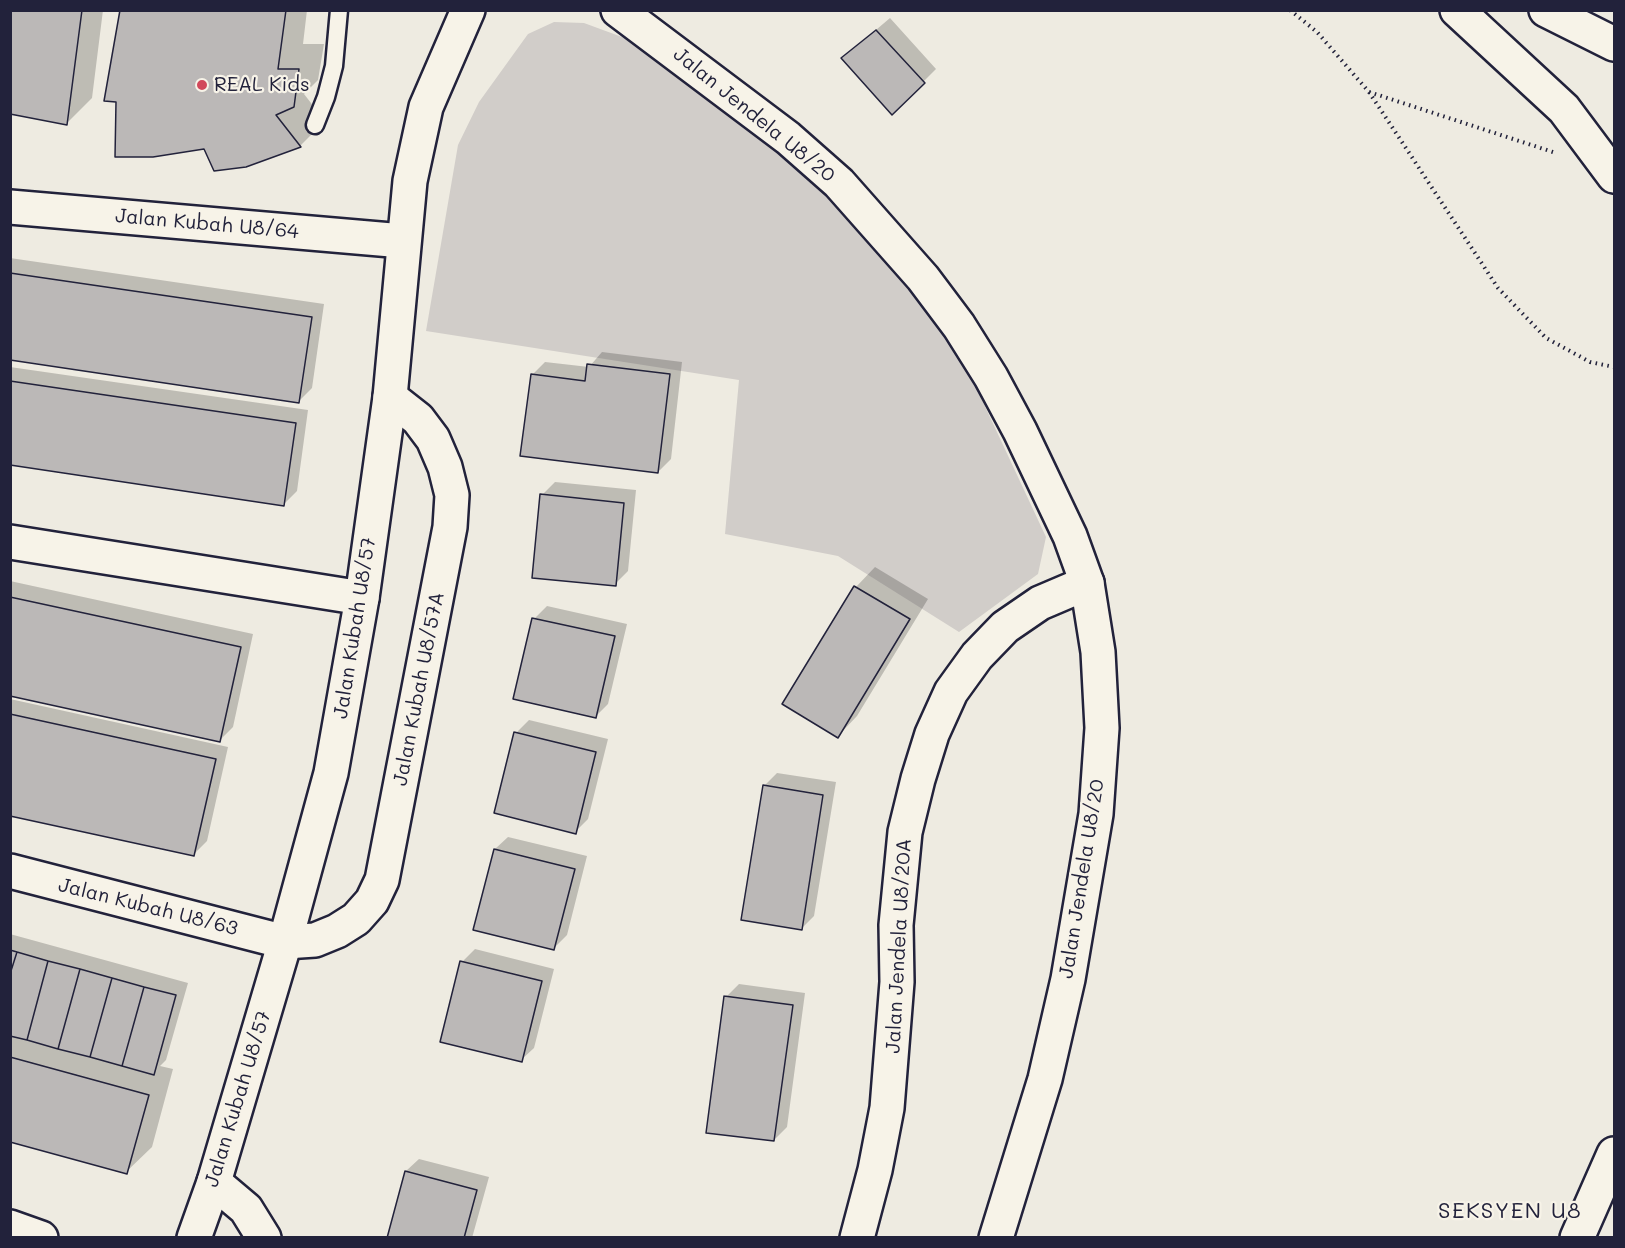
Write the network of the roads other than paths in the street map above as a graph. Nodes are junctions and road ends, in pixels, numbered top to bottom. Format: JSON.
{"nodes":[{"id":1,"x":339,"y":10,"type":"edge"},
{"id":2,"x":468,"y":10,"type":"edge"},
{"id":3,"x":618,"y":10,"type":"edge"},
{"id":4,"x":1457,"y":10,"type":"edge"},
{"id":5,"x":1546,"y":10,"type":"edge"},
{"id":6,"x":1614,"y":44,"type":"edge"},
{"id":7,"x":315,"y":125,"type":"dead end"},
{"id":8,"x":1614,"y":176,"type":"edge"},
{"id":9,"x":10,"y":207,"type":"edge"},
{"id":10,"x":403,"y":241,"type":"junction"},
{"id":11,"x":390,"y":397,"type":"junction"},
{"id":12,"x":10,"y":543,"type":"edge"},
{"id":13,"x":1087,"y":583,"type":"junction"},
{"id":14,"x":362,"y":598,"type":"junction"},
{"id":15,"x":10,"y":871,"type":"edge"},
{"id":16,"x":285,"y":942,"type":"junction"},
{"id":17,"x":1614,"y":1154,"type":"edge"},
{"id":18,"x":214,"y":1182,"type":"junction"},
{"id":19,"x":10,"y":1227,"type":"edge"},
{"id":20,"x":41,"y":1238,"type":"edge"},
{"id":21,"x":194,"y":1238,"type":"edge"},
{"id":22,"x":264,"y":1238,"type":"edge"},
{"id":23,"x":857,"y":1238,"type":"edge"},
{"id":24,"x":996,"y":1238,"type":"edge"},
{"id":25,"x":1577,"y":1238,"type":"edge"}],
"edges":[{"from":1,"to":7,"type":"lane"},
{"from":2,"to":10,"type":"main road","name":"Jalan Kubah U8/57"},
{"from":3,"to":13,"type":"main road","name":"Jalan Jendela U8/20"},
{"from":4,"to":8,"type":"main road"},
{"from":5,"to":6,"type":"main road"},
{"from":9,"to":10,"type":"main road","name":"Jalan Kubah U8/64"},
{"from":10,"to":11,"type":"main road","name":"Jalan Kubah U8/57"},
{"from":11,"to":14,"type":"main road","name":"Jalan Kubah U8/57"},
{"from":11,"to":16,"type":"main road","name":"Jalan Kubah U8/57A"},
{"from":12,"to":14,"type":"main road"},
{"from":13,"to":23,"type":"main road","name":"Jalan Jendela U8/20A"},
{"from":13,"to":24,"type":"main road","name":"Jalan Jendela U8/20"},
{"from":14,"to":16,"type":"main road","name":"Jalan Kubah U8/57"},
{"from":15,"to":16,"type":"main road","name":"Jalan Kubah U8/63"},
{"from":16,"to":18,"type":"main road","name":"Jalan Kubah U8/57"},
{"from":17,"to":25,"type":"main road"},
{"from":18,"to":21,"type":"main road","name":"Jalan Kubah U8/57"},
{"from":18,"to":22,"type":"main road"},
{"from":19,"to":20,"type":"main road"}]}
